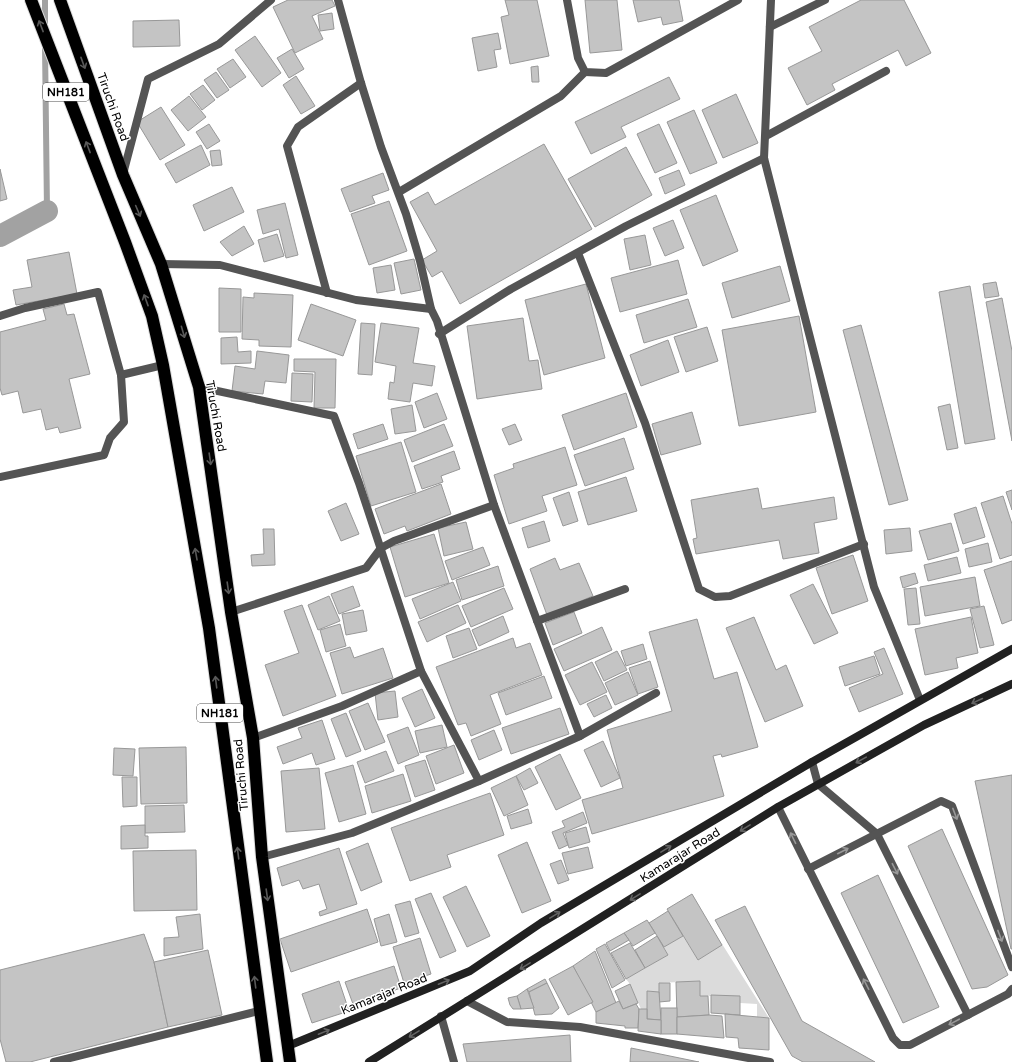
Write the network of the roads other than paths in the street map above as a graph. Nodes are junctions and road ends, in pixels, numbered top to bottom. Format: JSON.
{"nodes":[{"id":1,"x":31,"y":0,"type":"edge"},
{"id":2,"x":60,"y":0,"type":"edge"},
{"id":3,"x":271,"y":0,"type":"edge"},
{"id":4,"x":338,"y":0,"type":"edge"},
{"id":5,"x":567,"y":0,"type":"edge"},
{"id":6,"x":738,"y":0,"type":"edge"},
{"id":7,"x":771,"y":0,"type":"edge"},
{"id":8,"x":825,"y":0,"type":"edge"},
{"id":9,"x":770,"y":27,"type":"junction"},
{"id":10,"x":886,"y":71,"type":"dead end"},
{"id":11,"x":585,"y":72,"type":"junction"},
{"id":12,"x":361,"y":83,"type":"junction"},
{"id":13,"x":766,"y":136,"type":"junction"},
{"id":14,"x":764,"y":158,"type":"junction"},
{"id":15,"x":123,"y":175,"type":"junction"},
{"id":16,"x":399,"y":192,"type":"junction"},
{"id":17,"x":578,"y":253,"type":"junction"},
{"id":18,"x":161,"y":264,"type":"junction"},
{"id":19,"x":327,"y":293,"type":"junction"},
{"id":20,"x":431,"y":310,"type":"junction"},
{"id":21,"x":0,"y":316,"type":"edge"},
{"id":22,"x":439,"y":334,"type":"junction"},
{"id":23,"x":163,"y":365,"type":"junction"},
{"id":24,"x":121,"y":375,"type":"junction"},
{"id":25,"x":199,"y":387,"type":"junction"},
{"id":26,"x":0,"y":476,"type":"edge"},
{"id":27,"x":494,"y":505,"type":"junction"},
{"id":28,"x":864,"y":544,"type":"junction"},
{"id":29,"x":381,"y":548,"type":"junction"},
{"id":30,"x":625,"y":589,"type":"dead end"},
{"id":31,"x":231,"y":612,"type":"junction"},
{"id":32,"x":537,"y":621,"type":"junction"},
{"id":33,"x":1012,"y":649,"type":"edge"},
{"id":34,"x":421,"y":671,"type":"junction"},
{"id":35,"x":1012,"y":684,"type":"edge"},
{"id":36,"x":656,"y":693,"type":"dead end"},
{"id":37,"x":920,"y":700,"type":"junction"},
{"id":38,"x":580,"y":736,"type":"junction"},
{"id":39,"x":253,"y":738,"type":"junction"},
{"id":40,"x":812,"y":762,"type":"junction"},
{"id":41,"x":479,"y":780,"type":"junction"},
{"id":42,"x":818,"y":784,"type":"junction"},
{"id":43,"x":778,"y":808,"type":"junction"},
{"id":44,"x":877,"y":834,"type":"junction"},
{"id":45,"x":262,"y":857,"type":"junction"},
{"id":46,"x":808,"y":869,"type":"junction"},
{"id":47,"x":1012,"y":967,"type":"edge"},
{"id":48,"x":1012,"y":989,"type":"edge"},
{"id":49,"x":467,"y":1001,"type":"junction"},
{"id":50,"x":259,"y":1011,"type":"junction"},
{"id":51,"x":968,"y":1015,"type":"junction"},
{"id":52,"x":441,"y":1016,"type":"junction"},
{"id":53,"x":288,"y":1046,"type":"junction"},
{"id":54,"x":54,"y":1062,"type":"edge"},
{"id":55,"x":267,"y":1062,"type":"edge"},
{"id":56,"x":290,"y":1062,"type":"edge"},
{"id":57,"x":369,"y":1062,"type":"edge"},
{"id":58,"x":454,"y":1062,"type":"edge"},
{"id":59,"x":770,"y":1062,"type":"edge"}],
"edges":[{"from":23,"to":1,"type":"highway","number":"NH181","one_way":true},
{"from":2,"to":15,"type":"highway","name":"Tiruchi Road","number":"NH181","one_way":true},
{"from":3,"to":15,"type":"street"},
{"from":4,"to":12,"type":"street"},
{"from":5,"to":11,"type":"street"},
{"from":6,"to":11,"type":"street"},
{"from":7,"to":9,"type":"street"},
{"from":8,"to":9,"type":"street"},
{"from":9,"to":13,"type":"street"},
{"from":10,"to":13,"type":"street"},
{"from":11,"to":16,"type":"street"},
{"from":12,"to":16,"type":"street"},
{"from":12,"to":19,"type":"street"},
{"from":13,"to":14,"type":"street"},
{"from":14,"to":17,"type":"street"},
{"from":14,"to":28,"type":"street"},
{"from":15,"to":18,"type":"highway","name":"Tiruchi Road","number":"NH181","one_way":true},
{"from":16,"to":20,"type":"street"},
{"from":17,"to":22,"type":"street"},
{"from":17,"to":28,"type":"street"},
{"from":18,"to":19,"type":"street"},
{"from":18,"to":25,"type":"highway","name":"Tiruchi Road","number":"NH181","one_way":true},
{"from":19,"to":20,"type":"street"},
{"from":20,"to":22,"type":"street"},
{"from":21,"to":24,"type":"street"},
{"from":22,"to":27,"type":"street"},
{"from":23,"to":24,"type":"street"},
{"from":50,"to":23,"type":"highway","name":"Tiruchi Road","number":"NH181","one_way":true},
{"from":24,"to":26,"type":"street"},
{"from":25,"to":29,"type":"street"},
{"from":25,"to":31,"type":"highway","name":"Tiruchi Road","number":"NH181","one_way":true},
{"from":27,"to":29,"type":"street"},
{"from":27,"to":32,"type":"street"},
{"from":28,"to":37,"type":"street"},
{"from":29,"to":31,"type":"street"},
{"from":29,"to":34,"type":"street"},
{"from":30,"to":32,"type":"street"},
{"from":31,"to":39,"type":"highway","name":"Tiruchi Road","number":"NH181"},
{"from":32,"to":38,"type":"street"},
{"from":33,"to":37,"type":"main road","name":"Kamarajar Road"},
{"from":34,"to":39,"type":"street"},
{"from":34,"to":41,"type":"street"},
{"from":35,"to":42,"type":"main road","name":"Kamarajar Road","one_way":true},
{"from":36,"to":38,"type":"street"},
{"from":37,"to":40,"type":"main road","name":"Kamarajar Road"},
{"from":38,"to":41,"type":"street"},
{"from":39,"to":45,"type":"highway","name":"Tiruchi Road","number":"NH181"},
{"from":40,"to":42,"type":"street"},
{"from":53,"to":40,"type":"main road","name":"Kamarajar Road","one_way":true},
{"from":41,"to":45,"type":"street"},
{"from":42,"to":43,"type":"main road","name":"Kamarajar Road"},
{"from":42,"to":44,"type":"street"},
{"from":46,"to":43,"type":"street","one_way":true},
{"from":43,"to":49,"type":"main road","name":"Kamarajar Road","one_way":true},
{"from":46,"to":44,"type":"street","one_way":true},
{"from":44,"to":47,"type":"street","one_way":true},
{"from":44,"to":51,"type":"street","one_way":true},
{"from":45,"to":53,"type":"highway","number":"NH181","one_way":true},
{"from":51,"to":46,"type":"street","one_way":true},
{"from":48,"to":51,"type":"street"},
{"from":49,"to":52,"type":"main road","name":"Kamarajar Road"},
{"from":49,"to":59,"type":"street"},
{"from":50,"to":54,"type":"street"},
{"from":50,"to":55,"type":"highway","name":"Tiruchi Road","number":"NH181"},
{"from":52,"to":57,"type":"main road","name":"Kamarajar Road","one_way":true},
{"from":52,"to":58,"type":"street"},
{"from":53,"to":56,"type":"highway","number":"NH181"}]}
